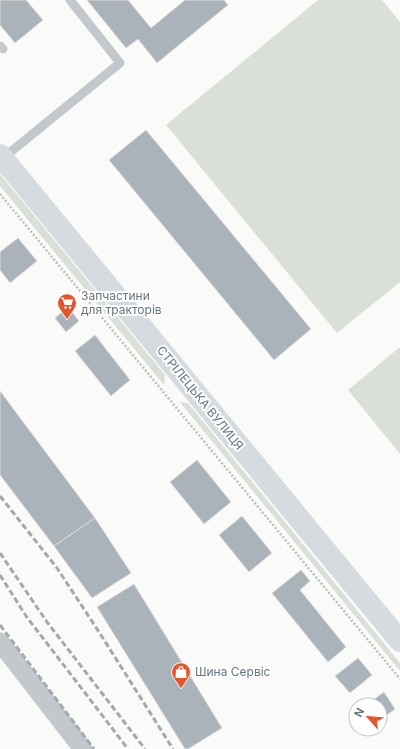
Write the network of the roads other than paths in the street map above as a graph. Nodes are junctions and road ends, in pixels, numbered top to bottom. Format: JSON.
{"nodes":[{"id":1,"x":70,"y":0,"type":"edge"},
{"id":2,"x":1,"y":156,"type":"edge"},
{"id":3,"x":400,"y":641,"type":"edge"},
{"id":4,"x":0,"y":642,"type":"edge"},
{"id":5,"x":83,"y":749,"type":"edge"}],
"edges":[{"from":1,"to":2,"type":"lane"},
{"from":2,"to":3,"type":"street","name":"СТРІЛЕЦЬКА ВУЛИЦЯ"},
{"from":4,"to":5,"type":"street"}]}
